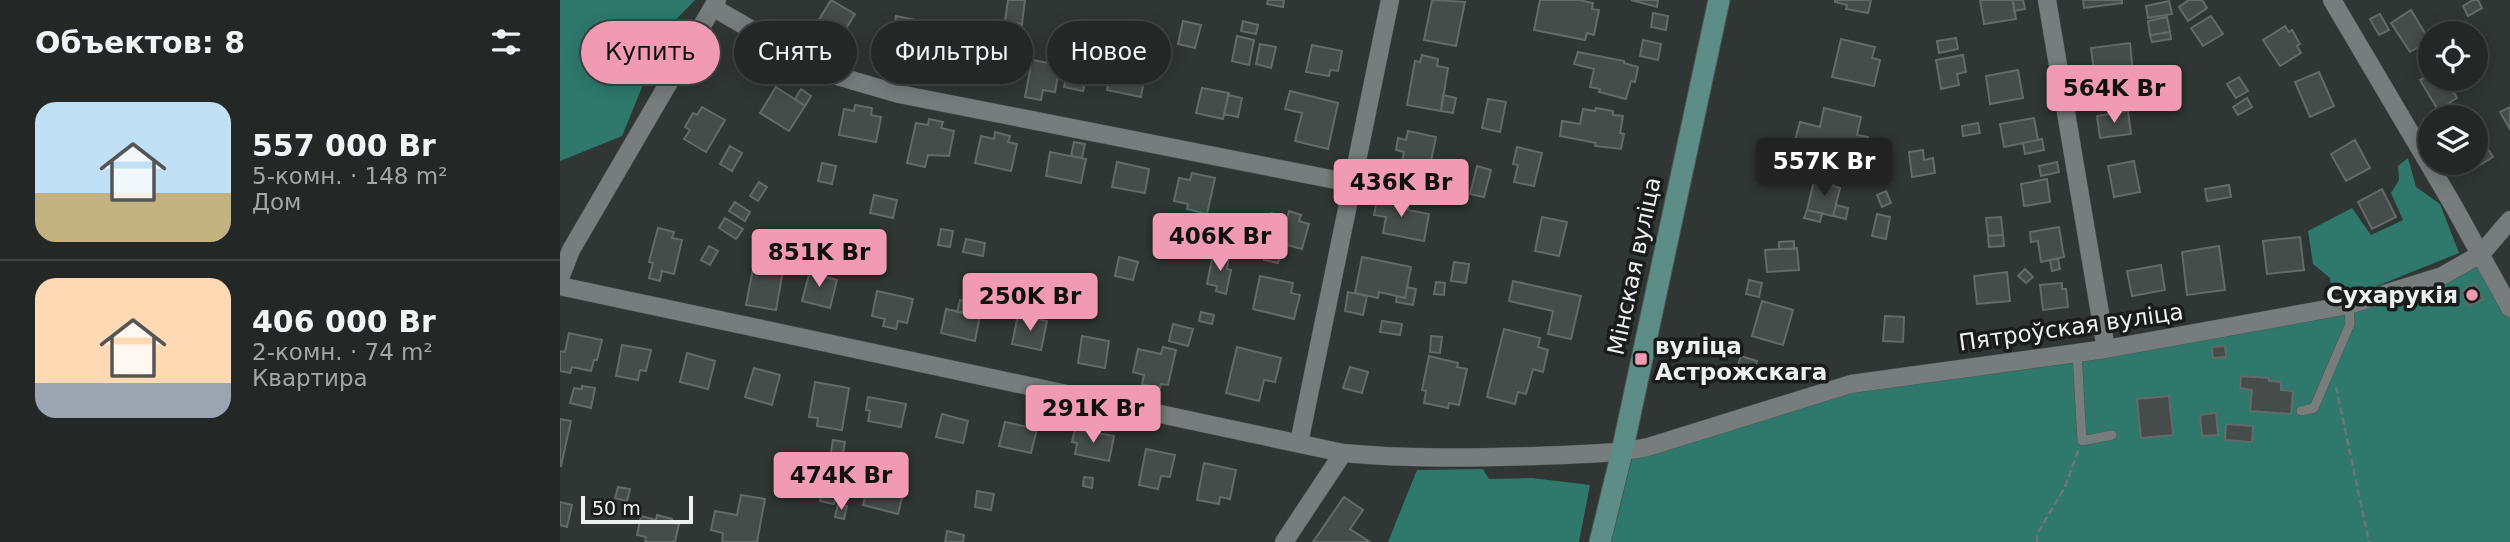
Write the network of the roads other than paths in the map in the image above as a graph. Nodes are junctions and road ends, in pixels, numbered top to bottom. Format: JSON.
{"nodes":[{"id":1,"x":1390,"y":0,"type":"edge"},
{"id":2,"x":1719,"y":0,"type":"edge"},
{"id":3,"x":2047,"y":0,"type":"edge"},
{"id":4,"x":2332,"y":0,"type":"edge"},
{"id":5,"x":715,"y":4,"type":"edge"},
{"id":6,"x":1351,"y":183,"type":"junction"},
{"id":7,"x":2510,"y":220,"type":"edge"},
{"id":8,"x":2481,"y":254,"type":"junction"},
{"id":9,"x":560,"y":278,"type":"edge"},
{"id":10,"x":560,"y":286,"type":"edge"},
{"id":11,"x":2349,"y":306,"type":"junction"},
{"id":12,"x":2510,"y":307,"type":"edge"},
{"id":13,"x":2106,"y":349,"type":"junction"},
{"id":14,"x":2077,"y":353,"type":"junction"},
{"id":15,"x":2301,"y":411,"type":"dead end"},
{"id":16,"x":2112,"y":435,"type":"dead end"},
{"id":17,"x":1299,"y":443,"type":"junction"},
{"id":18,"x":1622,"y":452,"type":"junction"},
{"id":19,"x":1343,"y":453,"type":"junction"},
{"id":20,"x":1284,"y":542,"type":"edge"},
{"id":21,"x":1600,"y":542,"type":"edge"}],
"edges":[{"from":1,"to":6,"type":"street"},
{"from":2,"to":18,"type":"main road","name":"Мінская вуліца"},
{"from":3,"to":13,"type":"street"},
{"from":4,"to":8,"type":"street"},
{"from":5,"to":6,"type":"street"},
{"from":5,"to":9,"type":"street"},
{"from":6,"to":17,"type":"street"},
{"from":7,"to":8,"type":"street","name":"Пятроўская вуліца"},
{"from":8,"to":11,"type":"street","name":"Пятроўская вуліца"},
{"from":8,"to":12,"type":"street"},
{"from":10,"to":17,"type":"street","name":"Пятроўская вуліца"},
{"from":11,"to":13,"type":"street","name":"Пятроўская вуліца"},
{"from":11,"to":15,"type":"lane"},
{"from":13,"to":14,"type":"street","name":"Пятроўская вуліца"},
{"from":14,"to":16,"type":"lane"},
{"from":14,"to":18,"type":"street","name":"Пятроўская вуліца"},
{"from":17,"to":19,"type":"street","name":"Пятроўская вуліца"},
{"from":18,"to":19,"type":"street","name":"Пятроўская вуліца"},
{"from":18,"to":21,"type":"main road","name":"Мінская вуліца"},
{"from":19,"to":20,"type":"street"}]}
